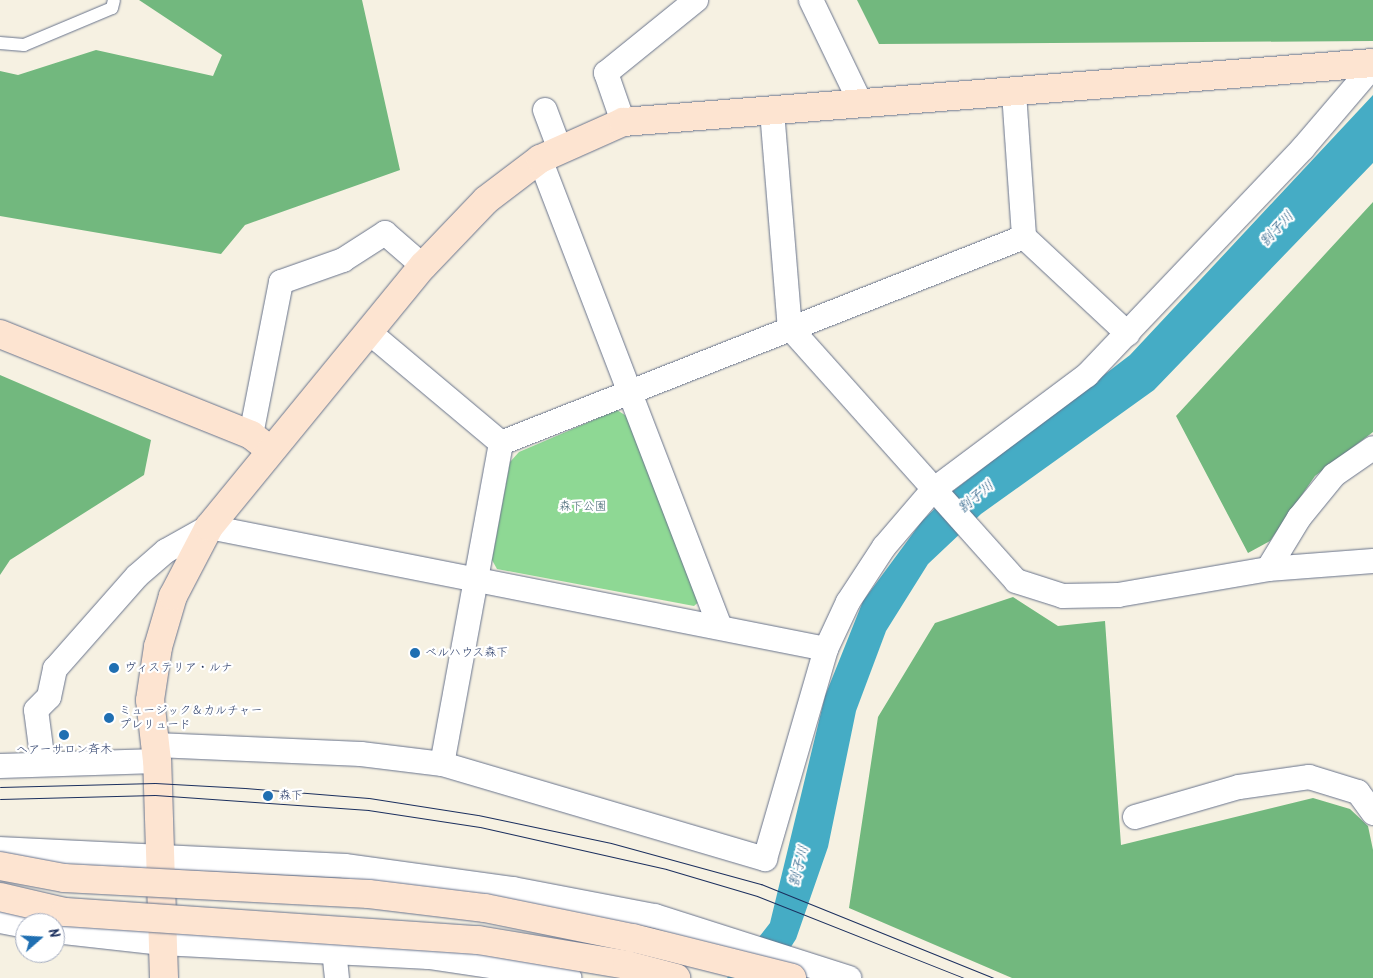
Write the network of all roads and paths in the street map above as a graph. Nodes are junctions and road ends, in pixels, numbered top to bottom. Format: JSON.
{"nodes":[{"id":1,"x":114,"y":0,"type":"edge"},
{"id":2,"x":696,"y":0,"type":"edge"},
{"id":3,"x":811,"y":0,"type":"edge"},
{"id":4,"x":0,"y":43,"type":"edge"},
{"id":5,"x":1373,"y":65,"type":"edge"},
{"id":6,"x":1014,"y":93,"type":"junction"},
{"id":7,"x":861,"y":104,"type":"junction"},
{"id":8,"x":545,"y":110,"type":"dead end"},
{"id":9,"x":772,"y":111,"type":"junction"},
{"id":10,"x":623,"y":122,"type":"junction"},
{"id":11,"x":550,"y":154,"type":"junction"},
{"id":12,"x":1024,"y":237,"type":"junction"},
{"id":13,"x":423,"y":266,"type":"junction"},
{"id":14,"x":790,"y":328,"type":"junction"},
{"id":15,"x":370,"y":333,"type":"junction"},
{"id":16,"x":0,"y":334,"type":"edge"},
{"id":17,"x":1128,"y":334,"type":"junction"},
{"id":18,"x":631,"y":394,"type":"junction"},
{"id":19,"x":260,"y":443,"type":"junction"},
{"id":20,"x":501,"y":443,"type":"junction"},
{"id":21,"x":1373,"y":448,"type":"edge"},
{"id":22,"x":940,"y":500,"type":"junction"},
{"id":23,"x":209,"y":527,"type":"junction"},
{"id":24,"x":1373,"y":561,"type":"edge"},
{"id":25,"x":1268,"y":569,"type":"junction"},
{"id":26,"x":474,"y":580,"type":"junction"},
{"id":27,"x":720,"y":627,"type":"junction"},
{"id":28,"x":826,"y":649,"type":"junction"},
{"id":29,"x":156,"y":753,"type":"junction"},
{"id":30,"x":43,"y":763,"type":"junction"},
{"id":31,"x":442,"y":764,"type":"junction"},
{"id":32,"x":0,"y":766,"type":"edge"},
{"id":33,"x":1373,"y":813,"type":"edge"},
{"id":34,"x":1135,"y":817,"type":"dead end"},
{"id":35,"x":0,"y":849,"type":"edge"},
{"id":36,"x":157,"y":859,"type":"junction"},
{"id":37,"x":0,"y":866,"type":"edge"},
{"id":38,"x":0,"y":898,"type":"edge"},
{"id":39,"x":0,"y":921,"type":"edge"},
{"id":40,"x":15,"y":924,"type":"edge"},
{"id":41,"x":65,"y":932,"type":"edge"},
{"id":42,"x":162,"y":943,"type":"junction"},
{"id":43,"x":334,"y":950,"type":"junction"},
{"id":44,"x":798,"y":970,"type":"edge"},
{"id":45,"x":535,"y":975,"type":"edge"},
{"id":46,"x":164,"y":978,"type":"edge"},
{"id":47,"x":337,"y":978,"type":"edge"},
{"id":48,"x":569,"y":978,"type":"edge"},
{"id":49,"x":676,"y":978,"type":"edge"},
{"id":50,"x":849,"y":978,"type":"edge"}],
"edges":[{"from":1,"to":4,"type":"lane"},
{"from":2,"to":10,"type":"street"},
{"from":3,"to":7,"type":"street"},
{"from":5,"to":6,"type":"street"},
{"from":5,"to":17,"type":"street"},
{"from":6,"to":7,"type":"street"},
{"from":6,"to":12,"type":"street"},
{"from":7,"to":9,"type":"street"},
{"from":8,"to":11,"type":"street"},
{"from":9,"to":10,"type":"street"},
{"from":9,"to":14,"type":"street"},
{"from":10,"to":11,"type":"street"},
{"from":11,"to":13,"type":"street"},
{"from":11,"to":18,"type":"street"},
{"from":12,"to":14,"type":"street"},
{"from":12,"to":17,"type":"street"},
{"from":13,"to":15,"type":"street"},
{"from":13,"to":19,"type":"street"},
{"from":14,"to":18,"type":"street"},
{"from":14,"to":22,"type":"street"},
{"from":15,"to":19,"type":"street"},
{"from":15,"to":20,"type":"street"},
{"from":16,"to":19,"type":"street"},
{"from":17,"to":22,"type":"street"},
{"from":18,"to":20,"type":"street"},
{"from":18,"to":27,"type":"street"},
{"from":19,"to":23,"type":"street"},
{"from":20,"to":26,"type":"street"},
{"from":21,"to":25,"type":"street"},
{"from":22,"to":25,"type":"street"},
{"from":22,"to":28,"type":"street"},
{"from":23,"to":26,"type":"street"},
{"from":23,"to":29,"type":"street"},
{"from":23,"to":30,"type":"street"},
{"from":24,"to":25,"type":"street"},
{"from":26,"to":27,"type":"street"},
{"from":26,"to":31,"type":"street"},
{"from":27,"to":28,"type":"street"},
{"from":28,"to":31,"type":"street"},
{"from":29,"to":30,"type":"street"},
{"from":29,"to":31,"type":"street"},
{"from":29,"to":36,"type":"street"},
{"from":30,"to":32,"type":"street"},
{"from":33,"to":34,"type":"street"},
{"from":35,"to":36,"type":"street"},
{"from":36,"to":42,"type":"street"},
{"from":36,"to":44,"type":"street"},
{"from":37,"to":44,"type":"street","bridge":true},
{"from":38,"to":49,"type":"street","bridge":true},
{"from":39,"to":40,"type":"street"},
{"from":41,"to":42,"type":"street"},
{"from":42,"to":43,"type":"street"},
{"from":42,"to":46,"type":"street"},
{"from":43,"to":45,"type":"street"},
{"from":43,"to":47,"type":"street"},
{"from":44,"to":50,"type":"street"},
{"from":45,"to":48,"type":"street"}]}
